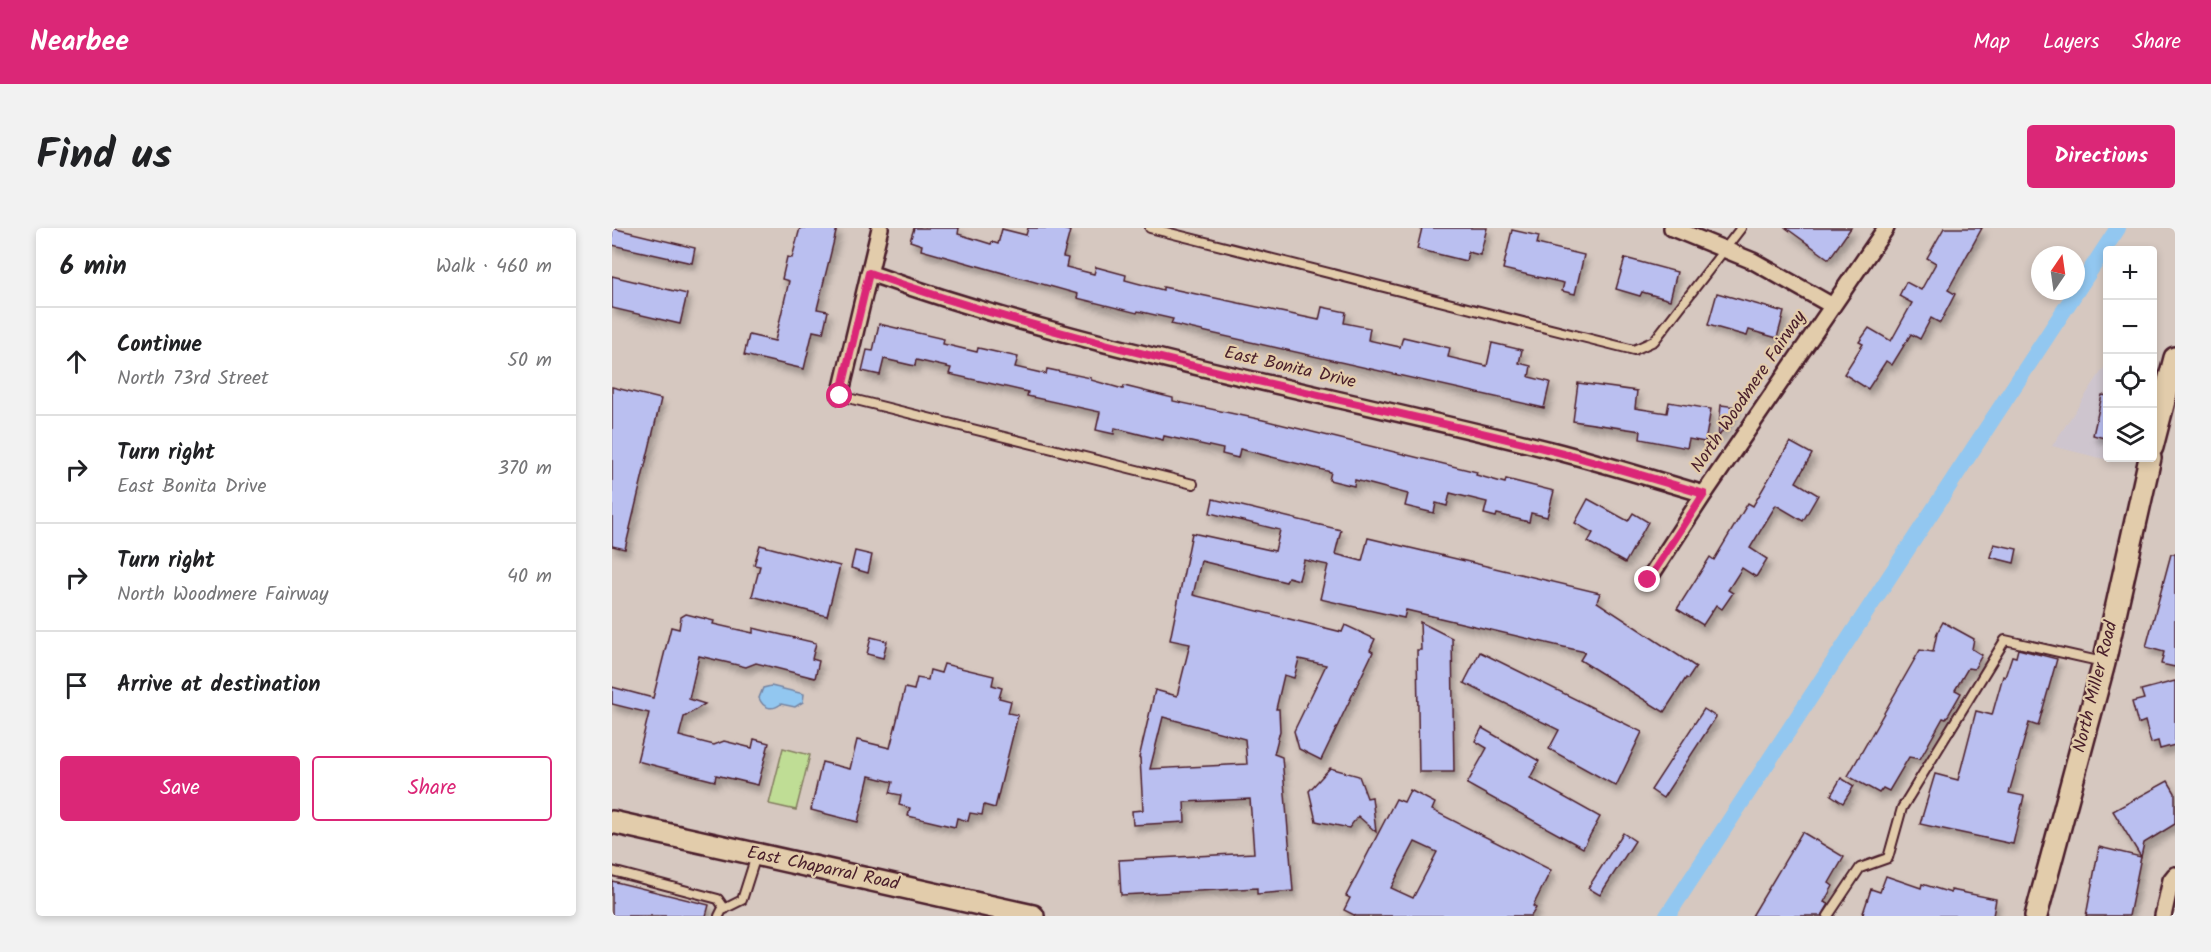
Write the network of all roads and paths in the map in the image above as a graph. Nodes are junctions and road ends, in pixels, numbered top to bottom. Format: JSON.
{"nodes":[{"id":1,"x":880,"y":228,"type":"edge"},
{"id":2,"x":1150,"y":228,"type":"edge"},
{"id":3,"x":1672,"y":228,"type":"edge"},
{"id":4,"x":1741,"y":228,"type":"edge"},
{"id":5,"x":1886,"y":228,"type":"edge"},
{"id":6,"x":1726,"y":249,"type":"junction"},
{"id":7,"x":869,"y":273,"type":"junction"},
{"id":8,"x":1832,"y":305,"type":"junction"},
{"id":9,"x":2175,"y":358,"type":"edge"},
{"id":10,"x":840,"y":396,"type":"joint"},
{"id":11,"x":2157,"y":428,"type":"edge"},
{"id":12,"x":2149,"y":462,"type":"edge"},
{"id":13,"x":1193,"y":484,"type":"dead end"},
{"id":14,"x":1704,"y":494,"type":"junction"},
{"id":15,"x":1648,"y":580,"type":"dead end"},
{"id":16,"x":2104,"y":663,"type":"junction"},
{"id":17,"x":612,"y":822,"type":"edge"},
{"id":18,"x":756,"y":854,"type":"junction"},
{"id":19,"x":612,"y":872,"type":"edge"},
{"id":20,"x":2175,"y":875,"type":"edge"},
{"id":21,"x":725,"y":909,"type":"junction"},
{"id":22,"x":719,"y":916,"type":"edge"},
{"id":23,"x":1033,"y":916,"type":"edge"},
{"id":24,"x":1828,"y":916,"type":"edge"},
{"id":25,"x":2036,"y":916,"type":"edge"},
{"id":26,"x":2163,"y":916,"type":"edge"}],
"edges":[{"from":1,"to":7,"type":"street"},
{"from":2,"to":6,"type":"lane"},
{"from":3,"to":6,"type":"street"},
{"from":4,"to":6,"type":"lane"},
{"from":5,"to":8,"type":"street","name":"North Woodmere Fairway"},
{"from":6,"to":8,"type":"street"},
{"from":7,"to":10,"type":"street"},
{"from":7,"to":14,"type":"street","name":"East Bonita Drive"},
{"from":8,"to":14,"type":"street","name":"North Woodmere Fairway"},
{"from":9,"to":11,"type":"street"},
{"from":10,"to":13,"type":"lane"},
{"from":12,"to":16,"type":"street","name":"North Miller Road"},
{"from":14,"to":15,"type":"street","name":"North Woodmere Fairway"},
{"from":16,"to":24,"type":"lane"},
{"from":16,"to":25,"type":"street","name":"North Miller Road"},
{"from":17,"to":18,"type":"street","name":"East Chaparral Road"},
{"from":18,"to":21,"type":"lane"},
{"from":18,"to":23,"type":"street","name":"East Chaparral Road"},
{"from":19,"to":21,"type":"lane"},
{"from":20,"to":26,"type":"street"},
{"from":21,"to":22,"type":"lane"}]}
